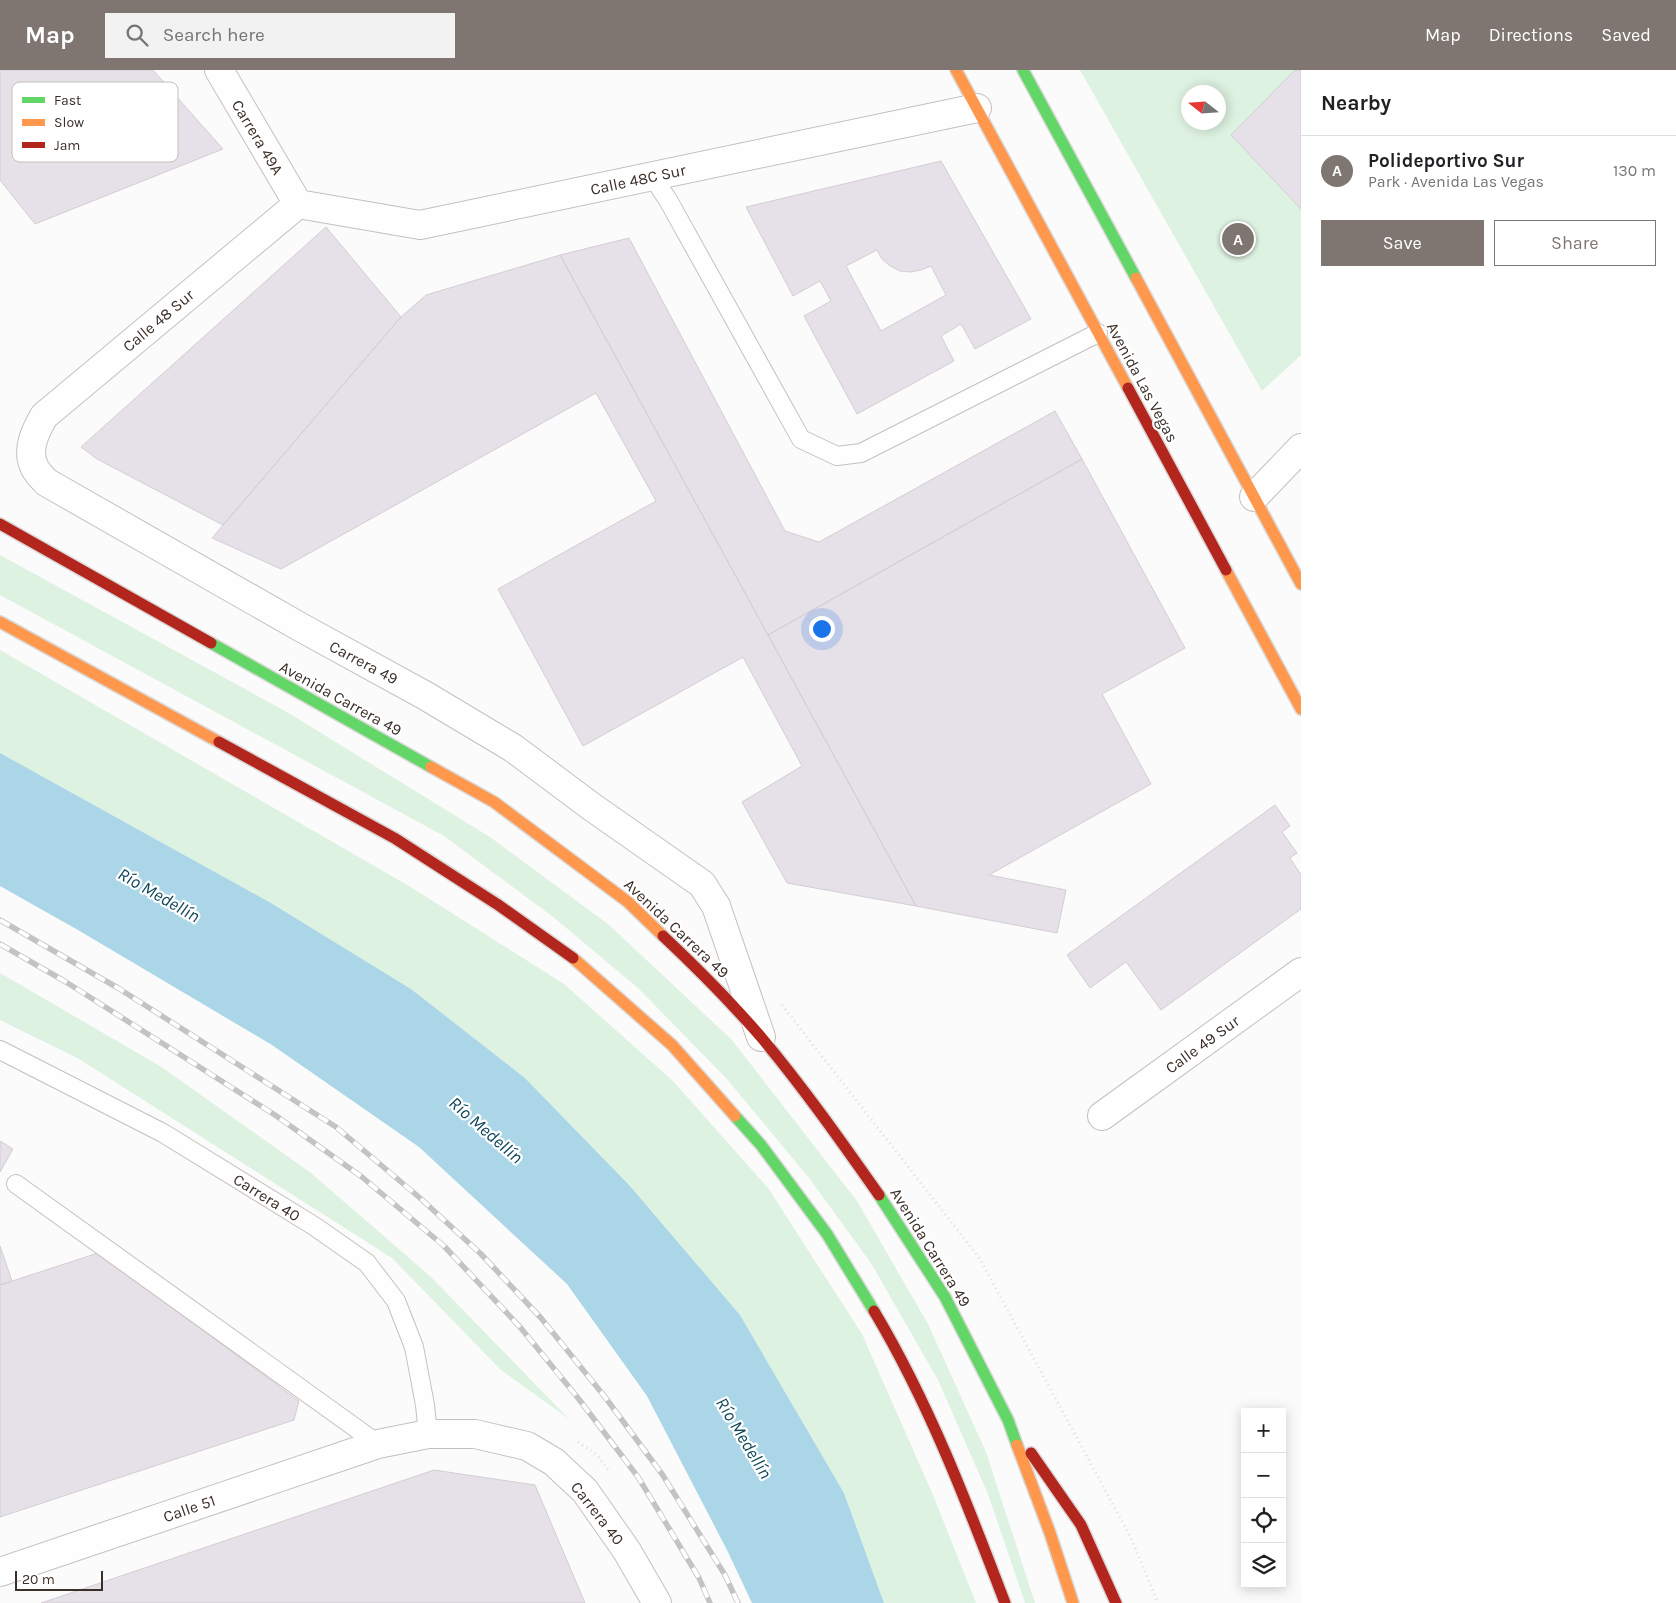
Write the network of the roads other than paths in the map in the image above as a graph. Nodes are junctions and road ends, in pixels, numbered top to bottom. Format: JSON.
{"nodes":[{"id":1,"x":219,"y":70,"type":"edge"},
{"id":2,"x":956,"y":70,"type":"edge"},
{"id":3,"x":1023,"y":70,"type":"edge"},
{"id":4,"x":977,"y":108,"type":"junction"},
{"id":5,"x":652,"y":176,"type":"junction"},
{"id":6,"x":298,"y":204,"type":"junction"},
{"id":7,"x":1098,"y":333,"type":"junction"},
{"id":8,"x":31,"y":446,"type":"joint"},
{"id":9,"x":1301,"y":448,"type":"edge"},
{"id":10,"x":1254,"y":497,"type":"junction"},
{"id":11,"x":0,"y":524,"type":"edge"},
{"id":12,"x":1301,"y":584,"type":"edge"},
{"id":13,"x":0,"y":622,"type":"edge"},
{"id":14,"x":1301,"y":710,"type":"edge"},
{"id":15,"x":1301,"y":972,"type":"edge"},
{"id":16,"x":761,"y":1037,"type":"junction"},
{"id":17,"x":0,"y":1050,"type":"edge"},
{"id":18,"x":1102,"y":1116,"type":"dead end"},
{"id":19,"x":16,"y":1184,"type":"dead end"},
{"id":20,"x":1008,"y":1420,"type":"junction"},
{"id":21,"x":428,"y":1434,"type":"junction"},
{"id":22,"x":378,"y":1444,"type":"junction"},
{"id":23,"x":0,"y":1572,"type":"edge"},
{"id":24,"x":657,"y":1603,"type":"edge"},
{"id":25,"x":1005,"y":1603,"type":"edge"},
{"id":26,"x":1073,"y":1603,"type":"edge"},
{"id":27,"x":1116,"y":1603,"type":"edge"}],
"edges":[{"from":1,"to":6,"type":"street","name":"Carrera 49A"},
{"from":2,"to":4,"type":"main road","name":"Avenida Las Vegas"},
{"from":3,"to":10,"type":"main road"},
{"from":4,"to":5,"type":"street","name":"Calle 48C Sur"},
{"from":4,"to":7,"type":"main road","name":"Avenida Las Vegas"},
{"from":5,"to":6,"type":"street","name":"Calle 48C Sur"},
{"from":5,"to":7,"type":"lane"},
{"from":6,"to":8,"type":"street","name":"Calle 48 Sur"},
{"from":7,"to":14,"type":"main road","name":"Avenida Las Vegas"},
{"from":8,"to":16,"type":"street","name":"Carrera 49"},
{"from":9,"to":10,"type":"street"},
{"from":10,"to":12,"type":"main road"},
{"from":11,"to":16,"type":"main road","name":"Avenida Carrera 49"},
{"from":13,"to":25,"type":"main road"},
{"from":15,"to":18,"type":"street","name":"Calle 49 Sur"},
{"from":16,"to":20,"type":"main road","name":"Avenida Carrera 49"},
{"from":17,"to":21,"type":"lane","name":"Carrera 40"},
{"from":19,"to":22,"type":"lane"},
{"from":20,"to":26,"type":"main road","name":"Avenida Carrera 49"},
{"from":20,"to":27,"type":"main road"},
{"from":21,"to":22,"type":"street","name":"Carrera 40"},
{"from":21,"to":24,"type":"street","name":"Carrera 40"},
{"from":22,"to":23,"type":"street","name":"Calle 51"}]}
